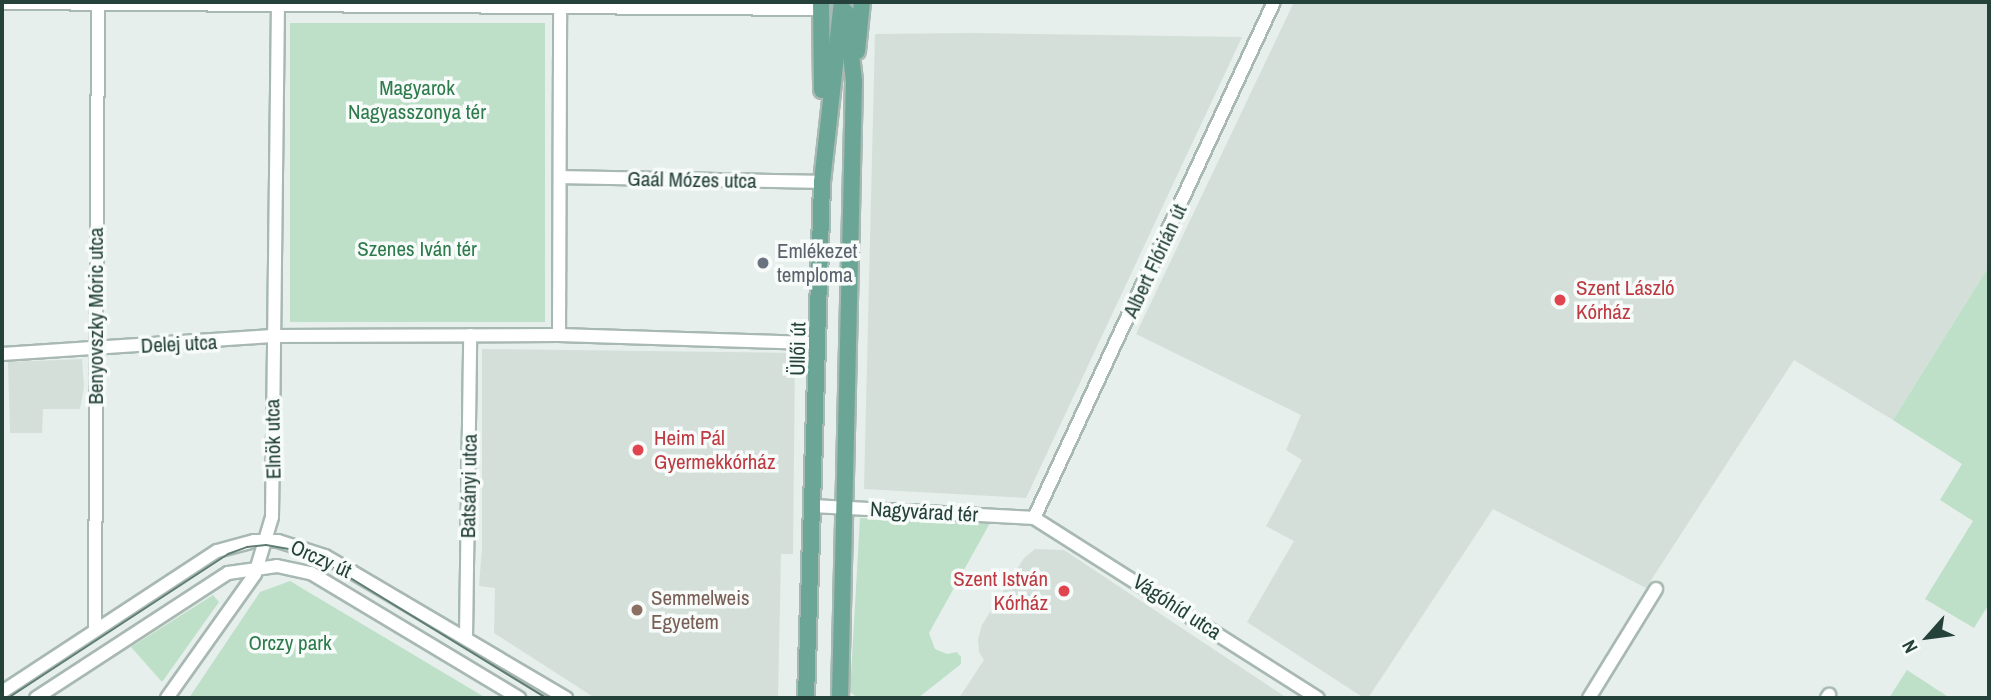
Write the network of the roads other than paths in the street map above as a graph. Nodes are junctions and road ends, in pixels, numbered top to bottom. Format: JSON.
{"nodes":[{"id":1,"x":843,"y":2,"type":"edge"},
{"id":2,"x":862,"y":2,"type":"edge"},
{"id":3,"x":1274,"y":2,"type":"edge"},
{"id":4,"x":2,"y":3,"type":"edge"},
{"id":5,"x":98,"y":3,"type":"edge"},
{"id":6,"x":278,"y":3,"type":"edge"},
{"id":7,"x":474,"y":4,"type":"edge"},
{"id":8,"x":821,"y":6,"type":"edge"},
{"id":9,"x":560,"y":7,"type":"junction"},
{"id":10,"x":854,"y":81,"type":"junction"},
{"id":11,"x":823,"y":158,"type":"junction"},
{"id":12,"x":562,"y":177,"type":"junction"},
{"id":13,"x":822,"y":183,"type":"junction"},
{"id":14,"x":470,"y":335,"type":"junction"},
{"id":15,"x":559,"y":335,"type":"junction"},
{"id":16,"x":272,"y":336,"type":"junction"},
{"id":17,"x":819,"y":343,"type":"junction"},
{"id":18,"x":96,"y":349,"type":"junction"},
{"id":19,"x":2,"y":354,"type":"edge"},
{"id":20,"x":814,"y":506,"type":"junction"},
{"id":21,"x":843,"y":508,"type":"junction"},
{"id":22,"x":1034,"y":518,"type":"junction"},
{"id":23,"x":265,"y":541,"type":"junction"},
{"id":24,"x":258,"y":566,"type":"junction"},
{"id":25,"x":1656,"y":589,"type":"dead end"},
{"id":26,"x":95,"y":630,"type":"junction"},
{"id":27,"x":467,"y":638,"type":"junction"},
{"id":28,"x":2,"y":692,"type":"edge"},
{"id":29,"x":36,"y":698,"type":"edge"},
{"id":30,"x":167,"y":698,"type":"edge"},
{"id":31,"x":519,"y":698,"type":"edge"},
{"id":32,"x":566,"y":698,"type":"edge"},
{"id":33,"x":806,"y":698,"type":"edge"},
{"id":34,"x":839,"y":698,"type":"edge"},
{"id":35,"x":1318,"y":698,"type":"edge"},
{"id":36,"x":1589,"y":698,"type":"edge"}],
"edges":[{"from":1,"to":10,"type":"main road","name":"Üllői út"},
{"from":1,"to":11,"type":"main road","name":"Üllői út"},
{"from":2,"to":10,"type":"main road"},
{"from":3,"to":22,"type":"street","name":"Albert Flórián út"},
{"from":4,"to":5,"type":"street"},
{"from":5,"to":6,"type":"street"},
{"from":5,"to":18,"type":"street","name":"Benyovszky Móric utca"},
{"from":6,"to":7,"type":"street"},
{"from":6,"to":16,"type":"street"},
{"from":7,"to":9,"type":"street"},
{"from":8,"to":9,"type":"street"},
{"from":8,"to":11,"type":"main road"},
{"from":9,"to":12,"type":"street"},
{"from":10,"to":21,"type":"main road","name":"Üllői út"},
{"from":11,"to":13,"type":"main road","name":"Üllői út"},
{"from":12,"to":13,"type":"street","name":"Gaál Mózes utca"},
{"from":12,"to":15,"type":"street"},
{"from":13,"to":17,"type":"main road","name":"Üllői út"},
{"from":14,"to":15,"type":"street"},
{"from":14,"to":16,"type":"street"},
{"from":14,"to":27,"type":"street","name":"Batsányi utca"},
{"from":15,"to":17,"type":"street"},
{"from":16,"to":18,"type":"street","name":"Delej utca"},
{"from":16,"to":23,"type":"street","name":"Elnök utca"},
{"from":17,"to":20,"type":"main road","name":"Üllői út"},
{"from":18,"to":19,"type":"street","name":"Delej utca"},
{"from":18,"to":26,"type":"street","name":"Benyovszky Móric utca"},
{"from":20,"to":21,"type":"street","name":"Nagyvárad tér"},
{"from":20,"to":33,"type":"main road","name":"Üllői út"},
{"from":21,"to":22,"type":"street","name":"Nagyvárad tér"},
{"from":21,"to":34,"type":"main road","name":"Üllői út"},
{"from":22,"to":35,"type":"street","name":"Vágóhíd utca"},
{"from":23,"to":24,"type":"street","name":"Elnök utca"},
{"from":23,"to":26,"type":"street","name":"Orczy út"},
{"from":23,"to":27,"type":"street","name":"Orczy út"},
{"from":24,"to":29,"type":"street","name":"Orczy út"},
{"from":24,"to":30,"type":"street","name":"Elnök utca"},
{"from":24,"to":31,"type":"street","name":"Orczy út"},
{"from":25,"to":36,"type":"street"},
{"from":26,"to":28,"type":"street","name":"Orczy út"},
{"from":27,"to":32,"type":"street","name":"Orczy út"}]}
